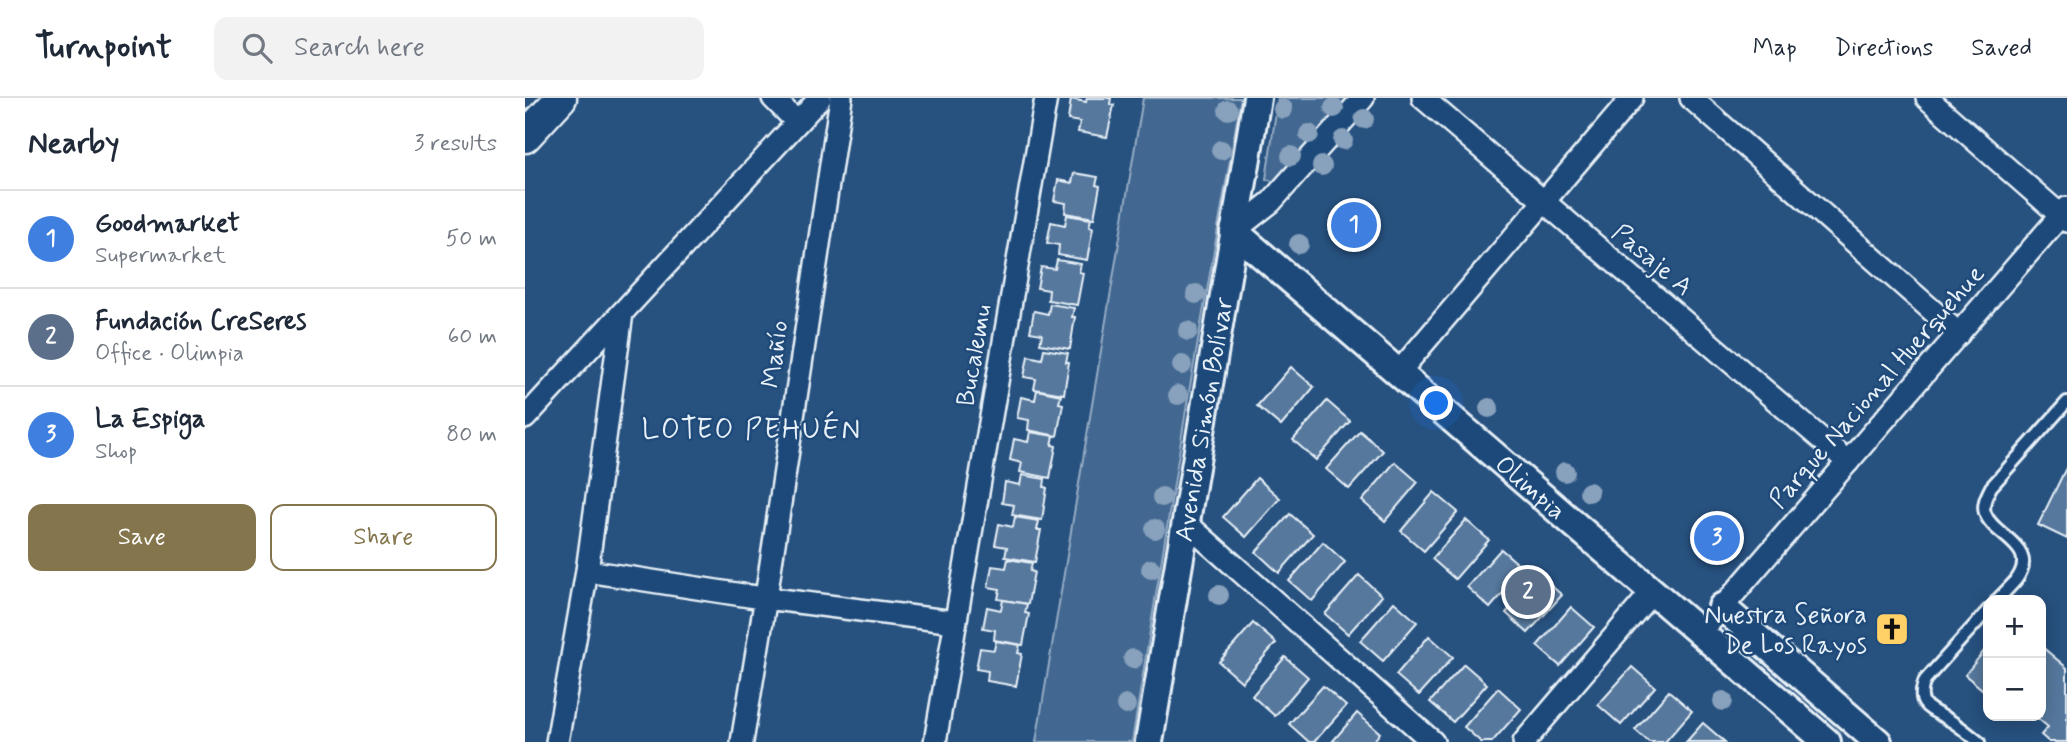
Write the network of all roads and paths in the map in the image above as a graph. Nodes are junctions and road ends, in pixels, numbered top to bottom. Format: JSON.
{"nodes":[{"id":1,"x":561,"y":98,"type":"edge"},
{"id":2,"x":773,"y":98,"type":"edge"},
{"id":3,"x":820,"y":98,"type":"edge"},
{"id":4,"x":841,"y":98,"type":"edge"},
{"id":5,"x":1046,"y":98,"type":"edge"},
{"id":6,"x":1257,"y":98,"type":"edge"},
{"id":7,"x":1363,"y":98,"type":"edge"},
{"id":8,"x":1423,"y":98,"type":"edge"},
{"id":9,"x":1632,"y":98,"type":"edge"},
{"id":10,"x":1691,"y":98,"type":"edge"},
{"id":11,"x":1927,"y":98,"type":"edge"},
{"id":12,"x":797,"y":122,"type":"junction"},
{"id":13,"x":525,"y":137,"type":"edge"},
{"id":14,"x":1543,"y":202,"type":"junction"},
{"id":15,"x":2065,"y":215,"type":"edge"},
{"id":16,"x":1234,"y":231,"type":"junction"},
{"id":17,"x":622,"y":313,"type":"junction"},
{"id":18,"x":1959,"y":334,"type":"junction"},
{"id":19,"x":1399,"y":372,"type":"junction"},
{"id":20,"x":2067,"y":402,"type":"edge"},
{"id":21,"x":525,"y":418,"type":"edge"},
{"id":22,"x":1848,"y":462,"type":"junction"},
{"id":23,"x":1186,"y":523,"type":"junction"},
{"id":24,"x":587,"y":571,"type":"junction"},
{"id":25,"x":1653,"y":591,"type":"junction"},
{"id":26,"x":2002,"y":595,"type":"edge"},
{"id":27,"x":766,"y":597,"type":"junction"},
{"id":28,"x":1722,"y":607,"type":"junction"},
{"id":29,"x":1983,"y":616,"type":"edge"},
{"id":30,"x":955,"y":622,"type":"junction"},
{"id":31,"x":1701,"y":632,"type":"junction"},
{"id":32,"x":557,"y":742,"type":"edge"},
{"id":33,"x":742,"y":742,"type":"edge"},
{"id":34,"x":935,"y":742,"type":"edge"},
{"id":35,"x":1149,"y":742,"type":"edge"},
{"id":36,"x":1433,"y":742,"type":"edge"},
{"id":37,"x":1524,"y":742,"type":"edge"},
{"id":38,"x":1827,"y":742,"type":"edge"},
{"id":39,"x":1878,"y":742,"type":"edge"},
{"id":40,"x":1979,"y":742,"type":"edge"}],
"edges":[{"from":1,"to":13,"type":"main road"},
{"from":2,"to":12,"type":"street"},
{"from":3,"to":12,"type":"street"},
{"from":4,"to":27,"type":"street","name":"Mañío"},
{"from":5,"to":30,"type":"street","name":"Bucalemu"},
{"from":6,"to":16,"type":"street","name":"Avenida Simón Bolívar"},
{"from":7,"to":16,"type":"street"},
{"from":8,"to":14,"type":"street","name":"Pasaje A"},
{"from":9,"to":14,"type":"street"},
{"from":10,"to":18,"type":"street"},
{"from":11,"to":15,"type":"street"},
{"from":12,"to":17,"type":"street"},
{"from":14,"to":19,"type":"street"},
{"from":14,"to":22,"type":"street","name":"Pasaje A"},
{"from":15,"to":18,"type":"street","name":"Parque Nacional Huerquehue"},
{"from":16,"to":19,"type":"street","name":"Olimpia"},
{"from":16,"to":23,"type":"street","name":"Avenida Simón Bolívar"},
{"from":17,"to":21,"type":"street"},
{"from":17,"to":24,"type":"street"},
{"from":18,"to":22,"type":"street","name":"Parque Nacional Huerquehue"},
{"from":19,"to":25,"type":"street","name":"Olimpia"},
{"from":20,"to":26,"type":"lane"},
{"from":22,"to":28,"type":"street","name":"Parque Nacional Huerquehue"},
{"from":23,"to":35,"type":"street","name":"Avenida Simón Bolívar"},
{"from":23,"to":36,"type":"street"},
{"from":24,"to":27,"type":"street"},
{"from":24,"to":32,"type":"street"},
{"from":25,"to":31,"type":"street","name":"Olimpia"},
{"from":25,"to":37,"type":"street"},
{"from":27,"to":30,"type":"street"},
{"from":27,"to":33,"type":"street","name":"Mañío"},
{"from":28,"to":31,"type":"street","name":"Parque Nacional Huerquehue"},
{"from":28,"to":39,"type":"street"},
{"from":29,"to":40,"type":"lane"},
{"from":30,"to":34,"type":"street","name":"Bucalemu"},
{"from":31,"to":38,"type":"street","name":"Olimpia"}]}
